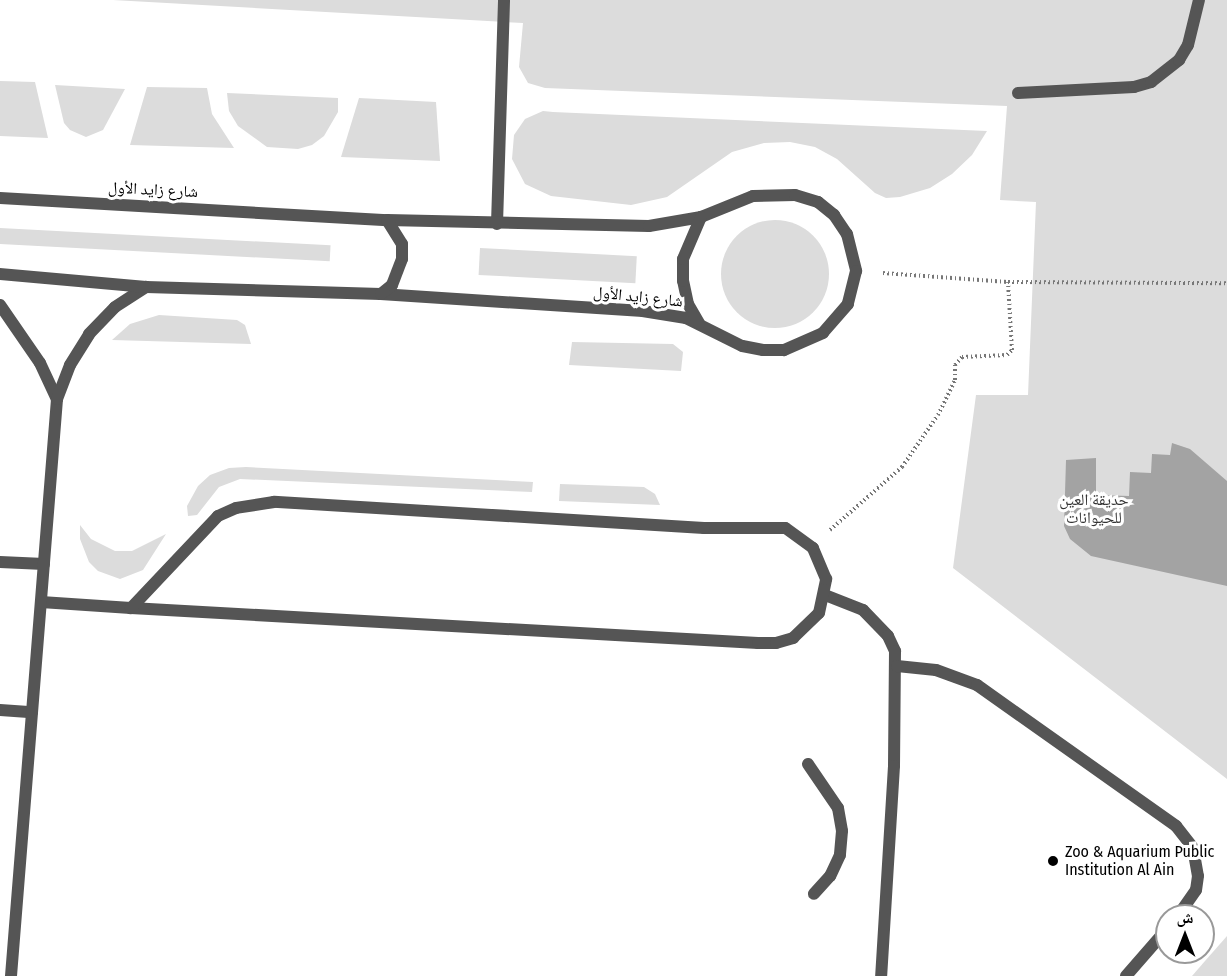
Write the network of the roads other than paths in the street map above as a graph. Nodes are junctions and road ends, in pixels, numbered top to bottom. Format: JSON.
{"nodes":[{"id":1,"x":504,"y":0,"type":"edge"},
{"id":2,"x":1199,"y":0,"type":"edge"},
{"id":3,"x":1018,"y":93,"type":"dead end"},
{"id":4,"x":0,"y":198,"type":"edge"},
{"id":5,"x":701,"y":217,"type":"junction"},
{"id":6,"x":387,"y":220,"type":"junction"},
{"id":7,"x":497,"y":224,"type":"junction"},
{"id":8,"x":0,"y":274,"type":"edge"},
{"id":9,"x":146,"y":287,"type":"junction"},
{"id":10,"x":381,"y":294,"type":"junction"},
{"id":11,"x":0,"y":305,"type":"edge"},
{"id":12,"x":699,"y":323,"type":"junction"},
{"id":13,"x":57,"y":399,"type":"junction"},
{"id":14,"x":0,"y":562,"type":"edge"},
{"id":15,"x":44,"y":564,"type":"junction"},
{"id":16,"x":825,"y":596,"type":"junction"},
{"id":17,"x":40,"y":602,"type":"junction"},
{"id":18,"x":131,"y":608,"type":"junction"},
{"id":19,"x":897,"y":666,"type":"junction"},
{"id":20,"x":0,"y":710,"type":"edge"},
{"id":21,"x":32,"y":712,"type":"junction"},
{"id":22,"x":808,"y":764,"type":"dead end"},
{"id":23,"x":814,"y":894,"type":"dead end"},
{"id":24,"x":1187,"y":904,"type":"edge"},
{"id":25,"x":1155,"y":943,"type":"edge"},
{"id":26,"x":11,"y":976,"type":"edge"},
{"id":27,"x":881,"y":976,"type":"edge"},
{"id":28,"x":1126,"y":976,"type":"edge"}],
"edges":[{"from":1,"to":7,"type":"street"},
{"from":2,"to":3,"type":"street"},
{"from":4,"to":6,"type":"street","name":"شارع زايد الأول"},
{"from":5,"to":7,"type":"street","name":"شارع زايد الأول"},
{"from":5,"to":12,"type":"street"},
{"from":5,"to":12,"type":"street","name":"شارع زايد الأول"},
{"from":6,"to":7,"type":"street","name":"شارع زايد الأول"},
{"from":6,"to":10,"type":"street"},
{"from":8,"to":9,"type":"street","name":"شارع زايد الأول"},
{"from":9,"to":10,"type":"street","name":"شارع زايد الأول"},
{"from":9,"to":13,"type":"street"},
{"from":10,"to":12,"type":"street","name":"شارع زايد الأول"},
{"from":11,"to":13,"type":"street"},
{"from":13,"to":15,"type":"street"},
{"from":14,"to":15,"type":"street"},
{"from":15,"to":17,"type":"street"},
{"from":16,"to":18,"type":"street"},
{"from":16,"to":18,"type":"street"},
{"from":16,"to":19,"type":"street"},
{"from":17,"to":18,"type":"street"},
{"from":17,"to":21,"type":"street"},
{"from":19,"to":24,"type":"street"},
{"from":19,"to":27,"type":"street"},
{"from":20,"to":21,"type":"street"},
{"from":21,"to":26,"type":"street"},
{"from":22,"to":23,"type":"street"},
{"from":25,"to":28,"type":"street"}]}
